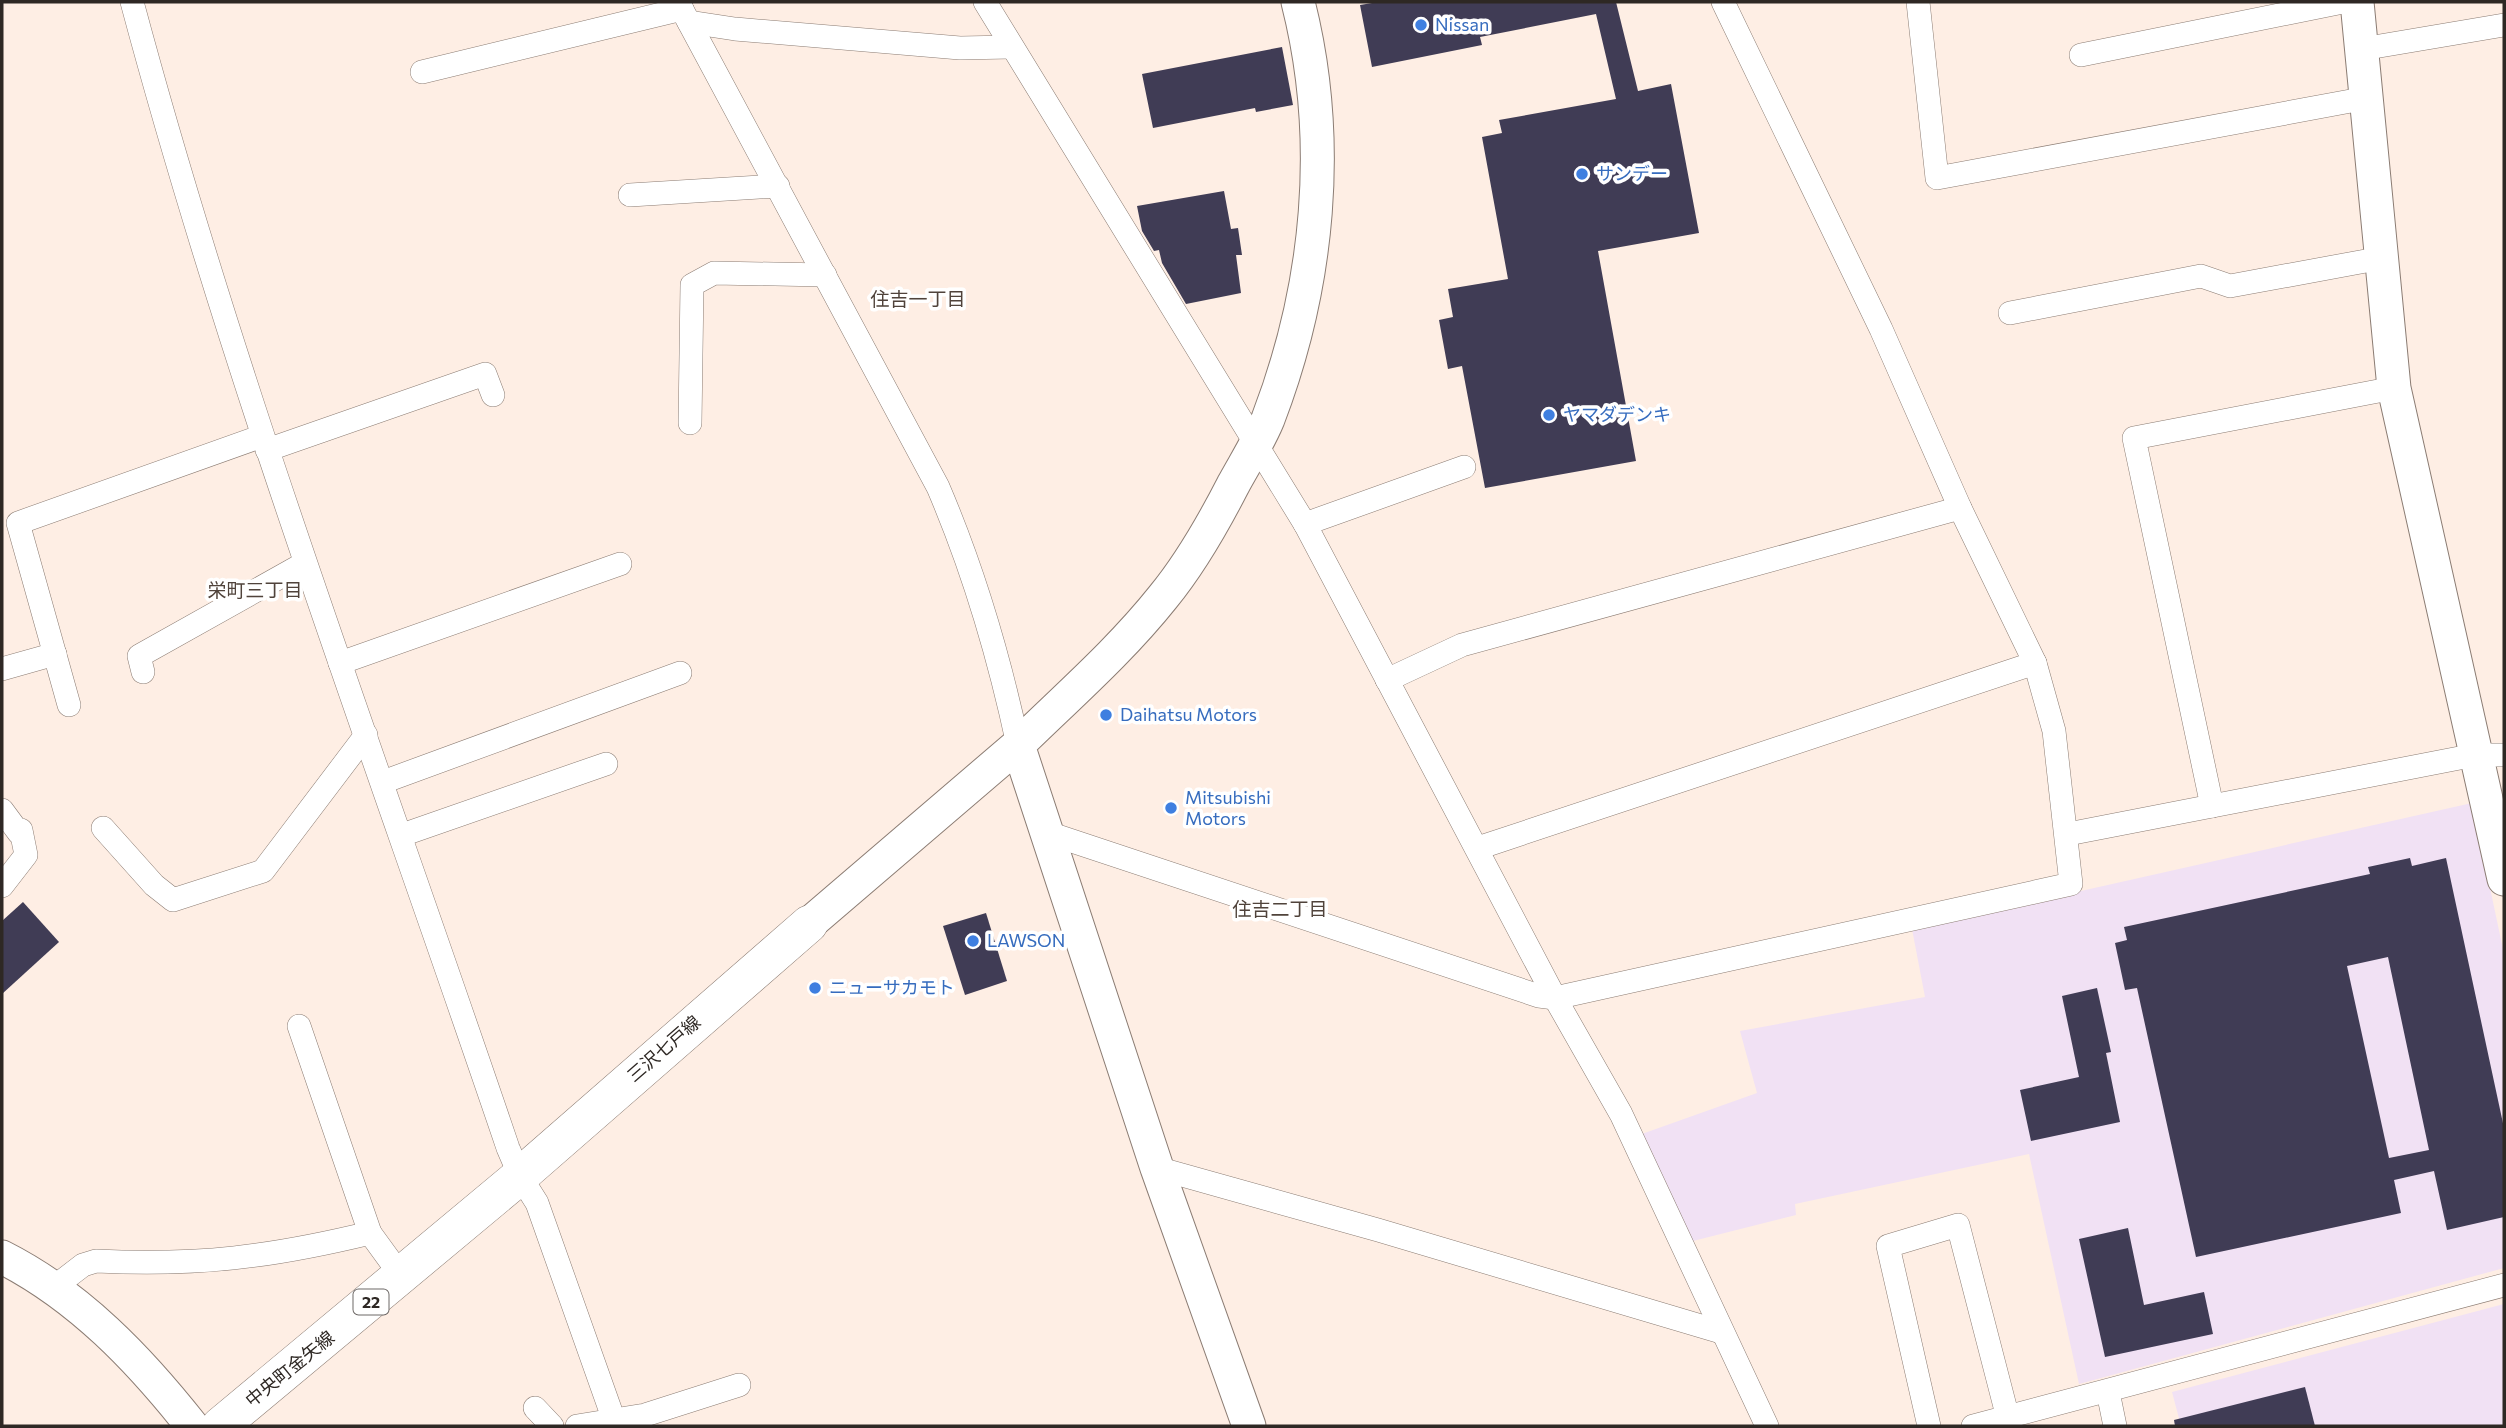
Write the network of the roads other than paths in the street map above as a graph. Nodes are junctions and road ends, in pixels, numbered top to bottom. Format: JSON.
{"nodes":[{"id":1,"x":132,"y":2,"type":"edge"},
{"id":2,"x":985,"y":2,"type":"edge"},
{"id":3,"x":1298,"y":2,"type":"edge"},
{"id":4,"x":1723,"y":2,"type":"edge"},
{"id":5,"x":1918,"y":2,"type":"edge"},
{"id":6,"x":2343,"y":2,"type":"edge"},
{"id":7,"x":2357,"y":2,"type":"edge"},
{"id":8,"x":683,"y":11,"type":"edge"},
{"id":9,"x":2504,"y":25,"type":"edge"},
{"id":10,"x":1010,"y":47,"type":"junction"},
{"id":11,"x":2362,"y":49,"type":"junction"},
{"id":12,"x":2081,"y":55,"type":"dead end"},
{"id":13,"x":422,"y":72,"type":"dead end"},
{"id":14,"x":2367,"y":98,"type":"junction"},
{"id":15,"x":778,"y":186,"type":"junction"},
{"id":16,"x":630,"y":195,"type":"dead end"},
{"id":17,"x":2382,"y":258,"type":"junction"},
{"id":18,"x":825,"y":275,"type":"junction"},
{"id":19,"x":2010,"y":313,"type":"dead end"},
{"id":20,"x":2394,"y":388,"type":"junction"},
{"id":21,"x":493,"y":396,"type":"dead end"},
{"id":22,"x":690,"y":424,"type":"dead end"},
{"id":23,"x":264,"y":443,"type":"junction"},
{"id":24,"x":1255,"y":444,"type":"junction"},
{"id":25,"x":1464,"y":467,"type":"dead end"},
{"id":26,"x":1960,"y":508,"type":"junction"},
{"id":27,"x":1305,"y":524,"type":"junction"},
{"id":28,"x":305,"y":563,"type":"junction"},
{"id":29,"x":620,"y":564,"type":"dead end"},
{"id":30,"x":55,"y":654,"type":"junction"},
{"id":31,"x":340,"y":663,"type":"junction"},
{"id":32,"x":2035,"y":663,"type":"junction"},
{"id":33,"x":2,"y":669,"type":"edge"},
{"id":34,"x":143,"y":672,"type":"dead end"},
{"id":35,"x":680,"y":673,"type":"dead end"},
{"id":36,"x":1387,"y":680,"type":"junction"},
{"id":37,"x":69,"y":705,"type":"dead end"},
{"id":38,"x":366,"y":735,"type":"junction"},
{"id":39,"x":1018,"y":745,"type":"junction"},
{"id":40,"x":2490,"y":755,"type":"edge"},
{"id":41,"x":606,"y":764,"type":"dead end"},
{"id":42,"x":383,"y":782,"type":"junction"},
{"id":43,"x":2212,"y":806,"type":"junction"},
{"id":44,"x":2,"y":810,"type":"edge"},
{"id":45,"x":103,"y":828,"type":"dead end"},
{"id":46,"x":1045,"y":832,"type":"junction"},
{"id":47,"x":2068,"y":834,"type":"junction"},
{"id":48,"x":402,"y":835,"type":"junction"},
{"id":49,"x":1478,"y":848,"type":"junction"},
{"id":50,"x":2504,"y":879,"type":"edge"},
{"id":51,"x":2,"y":886,"type":"edge"},
{"id":52,"x":809,"y":924,"type":"joint"},
{"id":53,"x":1555,"y":998,"type":"junction"},
{"id":54,"x":299,"y":1026,"type":"dead end"},
{"id":55,"x":1157,"y":1168,"type":"junction"},
{"id":56,"x":520,"y":1176,"type":"junction"},
{"id":57,"x":370,"y":1233,"type":"junction"},
{"id":58,"x":2,"y":1257,"type":"edge"},
{"id":59,"x":402,"y":1277,"type":"junction"},
{"id":60,"x":2504,"y":1285,"type":"edge"},
{"id":61,"x":53,"y":1288,"type":"junction"},
{"id":62,"x":1721,"y":1332,"type":"junction"},
{"id":63,"x":739,"y":1385,"type":"dead end"},
{"id":64,"x":2108,"y":1392,"type":"junction"},
{"id":65,"x":535,"y":1408,"type":"dead end"},
{"id":66,"x":2008,"y":1418,"type":"junction"},
{"id":67,"x":615,"y":1422,"type":"edge"},
{"id":68,"x":192,"y":1426,"type":"edge"},
{"id":69,"x":220,"y":1426,"type":"edge"},
{"id":70,"x":552,"y":1426,"type":"edge"},
{"id":71,"x":577,"y":1426,"type":"edge"},
{"id":72,"x":1249,"y":1426,"type":"edge"},
{"id":73,"x":1767,"y":1426,"type":"edge"},
{"id":74,"x":1929,"y":1426,"type":"edge"},
{"id":75,"x":1973,"y":1426,"type":"edge"},
{"id":76,"x":2115,"y":1426,"type":"edge"}],
"edges":[{"from":1,"to":23,"type":"street"},
{"from":2,"to":10,"type":"street"},
{"from":3,"to":24,"type":"street"},
{"from":4,"to":26,"type":"street"},
{"from":5,"to":14,"type":"street"},
{"from":6,"to":12,"type":"street"},
{"from":7,"to":11,"type":"street"},
{"from":8,"to":10,"type":"street"},
{"from":8,"to":13,"type":"street"},
{"from":8,"to":15,"type":"street"},
{"from":9,"to":11,"type":"street"},
{"from":10,"to":24,"type":"street"},
{"from":11,"to":14,"type":"street"},
{"from":14,"to":17,"type":"street"},
{"from":15,"to":16,"type":"street"},
{"from":15,"to":18,"type":"street"},
{"from":17,"to":19,"type":"street"},
{"from":17,"to":20,"type":"street"},
{"from":18,"to":22,"type":"street"},
{"from":18,"to":39,"type":"street"},
{"from":20,"to":40,"type":"street"},
{"from":20,"to":43,"type":"street"},
{"from":21,"to":23,"type":"street"},
{"from":23,"to":28,"type":"street"},
{"from":23,"to":30,"type":"street"},
{"from":24,"to":27,"type":"street"},
{"from":24,"to":39,"type":"street"},
{"from":25,"to":27,"type":"street"},
{"from":26,"to":32,"type":"street"},
{"from":26,"to":36,"type":"street"},
{"from":27,"to":36,"type":"street"},
{"from":28,"to":31,"type":"street"},
{"from":28,"to":34,"type":"street"},
{"from":29,"to":31,"type":"street"},
{"from":30,"to":33,"type":"street"},
{"from":30,"to":37,"type":"street"},
{"from":31,"to":38,"type":"street"},
{"from":32,"to":47,"type":"street"},
{"from":32,"to":49,"type":"street"},
{"from":35,"to":42,"type":"street"},
{"from":36,"to":49,"type":"street"},
{"from":38,"to":42,"type":"street"},
{"from":38,"to":45,"type":"street"},
{"from":39,"to":46,"type":"street"},
{"from":39,"to":52,"type":"street"},
{"from":40,"to":43,"type":"street"},
{"from":40,"to":50,"type":"street"},
{"from":41,"to":48,"type":"street"},
{"from":42,"to":48,"type":"street"},
{"from":43,"to":47,"type":"street"},
{"from":44,"to":51,"type":"street"},
{"from":46,"to":53,"type":"street"},
{"from":46,"to":55,"type":"street"},
{"from":47,"to":53,"type":"street"},
{"from":48,"to":56,"type":"street"},
{"from":49,"to":53,"type":"street"},
{"from":52,"to":56,"type":"main road","name":"三沢七戸線","number":"22"},
{"from":53,"to":62,"type":"street"},
{"from":54,"to":57,"type":"street"},
{"from":55,"to":62,"type":"street"},
{"from":55,"to":72,"type":"street"},
{"from":56,"to":59,"type":"main road","name":"中央町金矢線","number":"22"},
{"from":56,"to":67,"type":"street"},
{"from":57,"to":59,"type":"street"},
{"from":57,"to":61,"type":"street"},
{"from":58,"to":61,"type":"street"},
{"from":59,"to":69,"type":"main road","name":"中央町金矢線","number":"22"},
{"from":60,"to":64,"type":"street"},
{"from":61,"to":68,"type":"street"},
{"from":62,"to":73,"type":"street"},
{"from":63,"to":67,"type":"street"},
{"from":64,"to":66,"type":"street"},
{"from":64,"to":76,"type":"street"},
{"from":65,"to":70,"type":"street"},
{"from":66,"to":74,"type":"street"},
{"from":66,"to":75,"type":"street"},
{"from":67,"to":71,"type":"street"}]}
